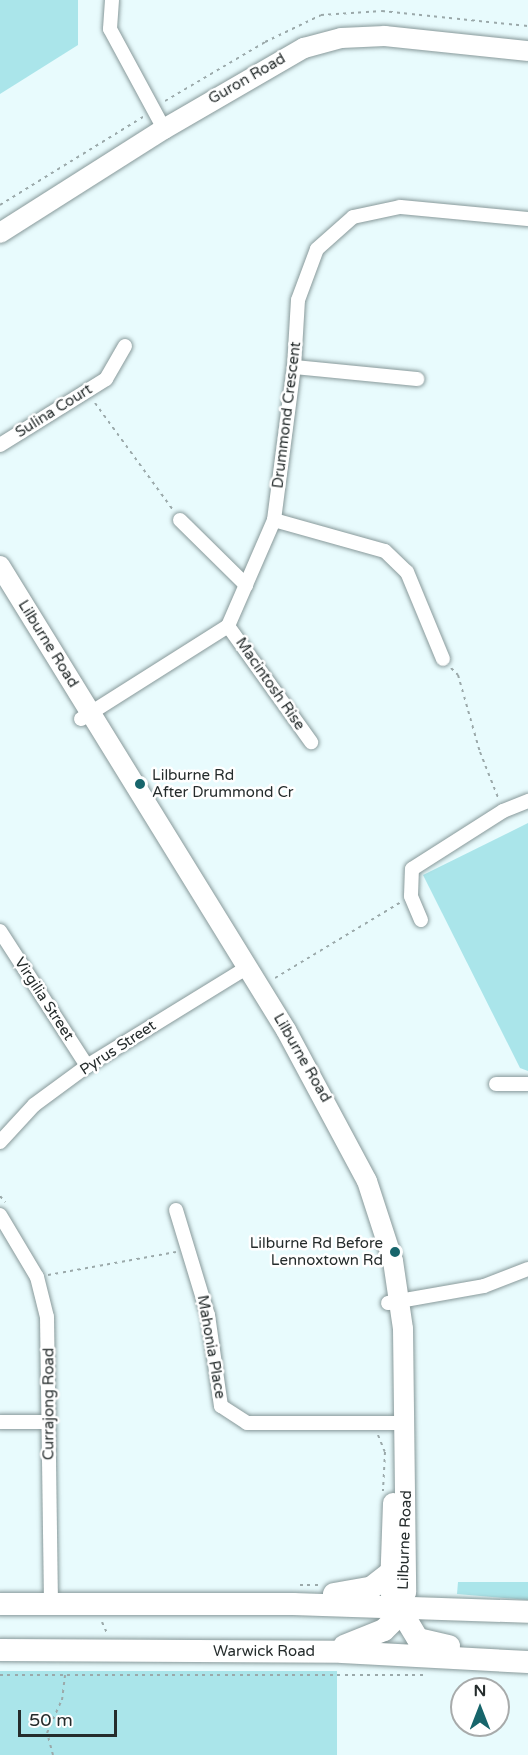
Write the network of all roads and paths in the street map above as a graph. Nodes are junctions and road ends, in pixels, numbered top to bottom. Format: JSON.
{"nodes":[{"id":1,"x":112,"y":0,"type":"edge"},
{"id":2,"x":528,"y":39,"type":"edge"},
{"id":3,"x":528,"y":51,"type":"edge"},
{"id":4,"x":161,"y":124,"type":"junction"},
{"id":5,"x":528,"y":219,"type":"edge"},
{"id":6,"x":0,"y":220,"type":"edge"},
{"id":7,"x":0,"y":233,"type":"edge"},
{"id":8,"x":125,"y":346,"type":"dead end"},
{"id":9,"x":294,"y":367,"type":"junction"},
{"id":10,"x":417,"y":379,"type":"dead end"},
{"id":11,"x":86,"y":391,"type":"junction"},
{"id":12,"x":0,"y":445,"type":"edge"},
{"id":13,"x":180,"y":520,"type":"joint"},
{"id":14,"x":274,"y":520,"type":"junction"},
{"id":15,"x":0,"y":566,"type":"edge"},
{"id":16,"x":246,"y":585,"type":"junction"},
{"id":17,"x":0,"y":591,"type":"edge"},
{"id":18,"x":228,"y":626,"type":"junction"},
{"id":19,"x":443,"y":659,"type":"joint"},
{"id":20,"x":86,"y":716,"type":"junction"},
{"id":21,"x":311,"y":742,"type":"dead end"},
{"id":22,"x":528,"y":801,"type":"edge"},
{"id":23,"x":503,"y":811,"type":"junction"},
{"id":24,"x":411,"y":896,"type":"junction"},
{"id":25,"x":421,"y":920,"type":"dead end"},
{"id":26,"x":0,"y":931,"type":"edge"},
{"id":27,"x":243,"y":970,"type":"junction"},
{"id":28,"x":269,"y":982,"type":"dead end"},
{"id":29,"x":87,"y":1066,"type":"junction"},
{"id":30,"x":496,"y":1084,"type":"dead end"},
{"id":31,"x":528,"y":1084,"type":"edge"},
{"id":32,"x":0,"y":1142,"type":"edge"},
{"id":33,"x":176,"y":1210,"type":"dead end"},
{"id":34,"x":0,"y":1215,"type":"edge"},
{"id":35,"x":189,"y":1250,"type":"junction"},
{"id":36,"x":528,"y":1269,"type":"edge"},
{"id":37,"x":37,"y":1277,"type":"junction"},
{"id":38,"x":394,"y":1301,"type":"junction"},
{"id":39,"x":0,"y":1422,"type":"edge"},
{"id":40,"x":48,"y":1422,"type":"junction"},
{"id":41,"x":400,"y":1424,"type":"junction"},
{"id":42,"x":391,"y":1572,"type":"junction"},
{"id":43,"x":0,"y":1604,"type":"edge"},
{"id":44,"x":51,"y":1604,"type":"junction"},
{"id":45,"x":223,"y":1604,"type":"junction"},
{"id":46,"x":398,"y":1606,"type":"junction"},
{"id":47,"x":528,"y":1612,"type":"edge"},
{"id":48,"x":0,"y":1650,"type":"edge"},
{"id":49,"x":299,"y":1652,"type":"junction"},
{"id":50,"x":528,"y":1655,"type":"edge"},
{"id":51,"x":528,"y":1662,"type":"edge"},
{"id":52,"x":344,"y":1674,"type":"dead end"},
{"id":53,"x":0,"y":1676,"type":"edge"},
{"id":54,"x":65,"y":1676,"type":"junction"},
{"id":55,"x":53,"y":1755,"type":"edge"}],
"edges":[{"from":1,"to":4,"type":"street"},
{"from":2,"to":4,"type":"street","name":"Guron Road"},
{"from":3,"to":4,"type":"street","name":"Guron Road"},
{"from":4,"to":6,"type":"street","name":"Guron Road"},
{"from":4,"to":7,"type":"street","name":"Guron Road"},
{"from":5,"to":9,"type":"street","name":"Drummond Crescent"},
{"from":8,"to":11,"type":"street","name":"Sulina Court"},
{"from":9,"to":10,"type":"street"},
{"from":9,"to":14,"type":"street","name":"Drummond Crescent"},
{"from":11,"to":12,"type":"street","name":"Sulina Court"},
{"from":11,"to":13,"type":"path"},
{"from":13,"to":16,"type":"street"},
{"from":14,"to":16,"type":"street","name":"Drummond Crescent"},
{"from":14,"to":19,"type":"street"},
{"from":15,"to":20,"type":"street","name":"Lilburne Road"},
{"from":16,"to":18,"type":"street","name":"Drummond Crescent"},
{"from":17,"to":20,"type":"street","name":"Lilburne Road"},
{"from":18,"to":20,"type":"street"},
{"from":18,"to":21,"type":"street","name":"Macintosh Rise"},
{"from":19,"to":23,"type":"path"},
{"from":20,"to":27,"type":"street","name":"Lilburne Road"},
{"from":22,"to":23,"type":"street"},
{"from":23,"to":24,"type":"street"},
{"from":24,"to":25,"type":"street"},
{"from":24,"to":28,"type":"path"},
{"from":26,"to":29,"type":"street","name":"Virgilia Street"},
{"from":27,"to":29,"type":"street","name":"Pyrus Street"},
{"from":27,"to":38,"type":"street","name":"Lilburne Road"},
{"from":29,"to":32,"type":"street","name":"Pyrus Street"},
{"from":30,"to":31,"type":"street"},
{"from":33,"to":35,"type":"street","name":"Mahonia Place"},
{"from":34,"to":37,"type":"street","name":"Currajong Road"},
{"from":35,"to":37,"type":"path"},
{"from":35,"to":41,"type":"street","name":"Mahonia Place"},
{"from":36,"to":38,"type":"street"},
{"from":37,"to":40,"type":"street","name":"Currajong Road"},
{"from":38,"to":41,"type":"street","name":"Lilburne Road"},
{"from":39,"to":40,"type":"street"},
{"from":40,"to":44,"type":"street","name":"Currajong Road"},
{"from":41,"to":42,"type":"street","name":"Lilburne Road"},
{"from":41,"to":46,"type":"street","name":"Lilburne Road"},
{"from":42,"to":45,"type":"main road"},
{"from":42,"to":46,"type":"street","name":"Lilburne Road"},
{"from":43,"to":44,"type":"main road"},
{"from":44,"to":45,"type":"main road"},
{"from":45,"to":46,"type":"main road"},
{"from":46,"to":47,"type":"main road"},
{"from":46,"to":49,"type":"main road"},
{"from":46,"to":50,"type":"main road"},
{"from":48,"to":49,"type":"main road","name":"Warwick Road"},
{"from":49,"to":51,"type":"main road","name":"Warwick Road"},
{"from":52,"to":54,"type":"path"},
{"from":53,"to":54,"type":"path"},
{"from":54,"to":55,"type":"path"}]}
